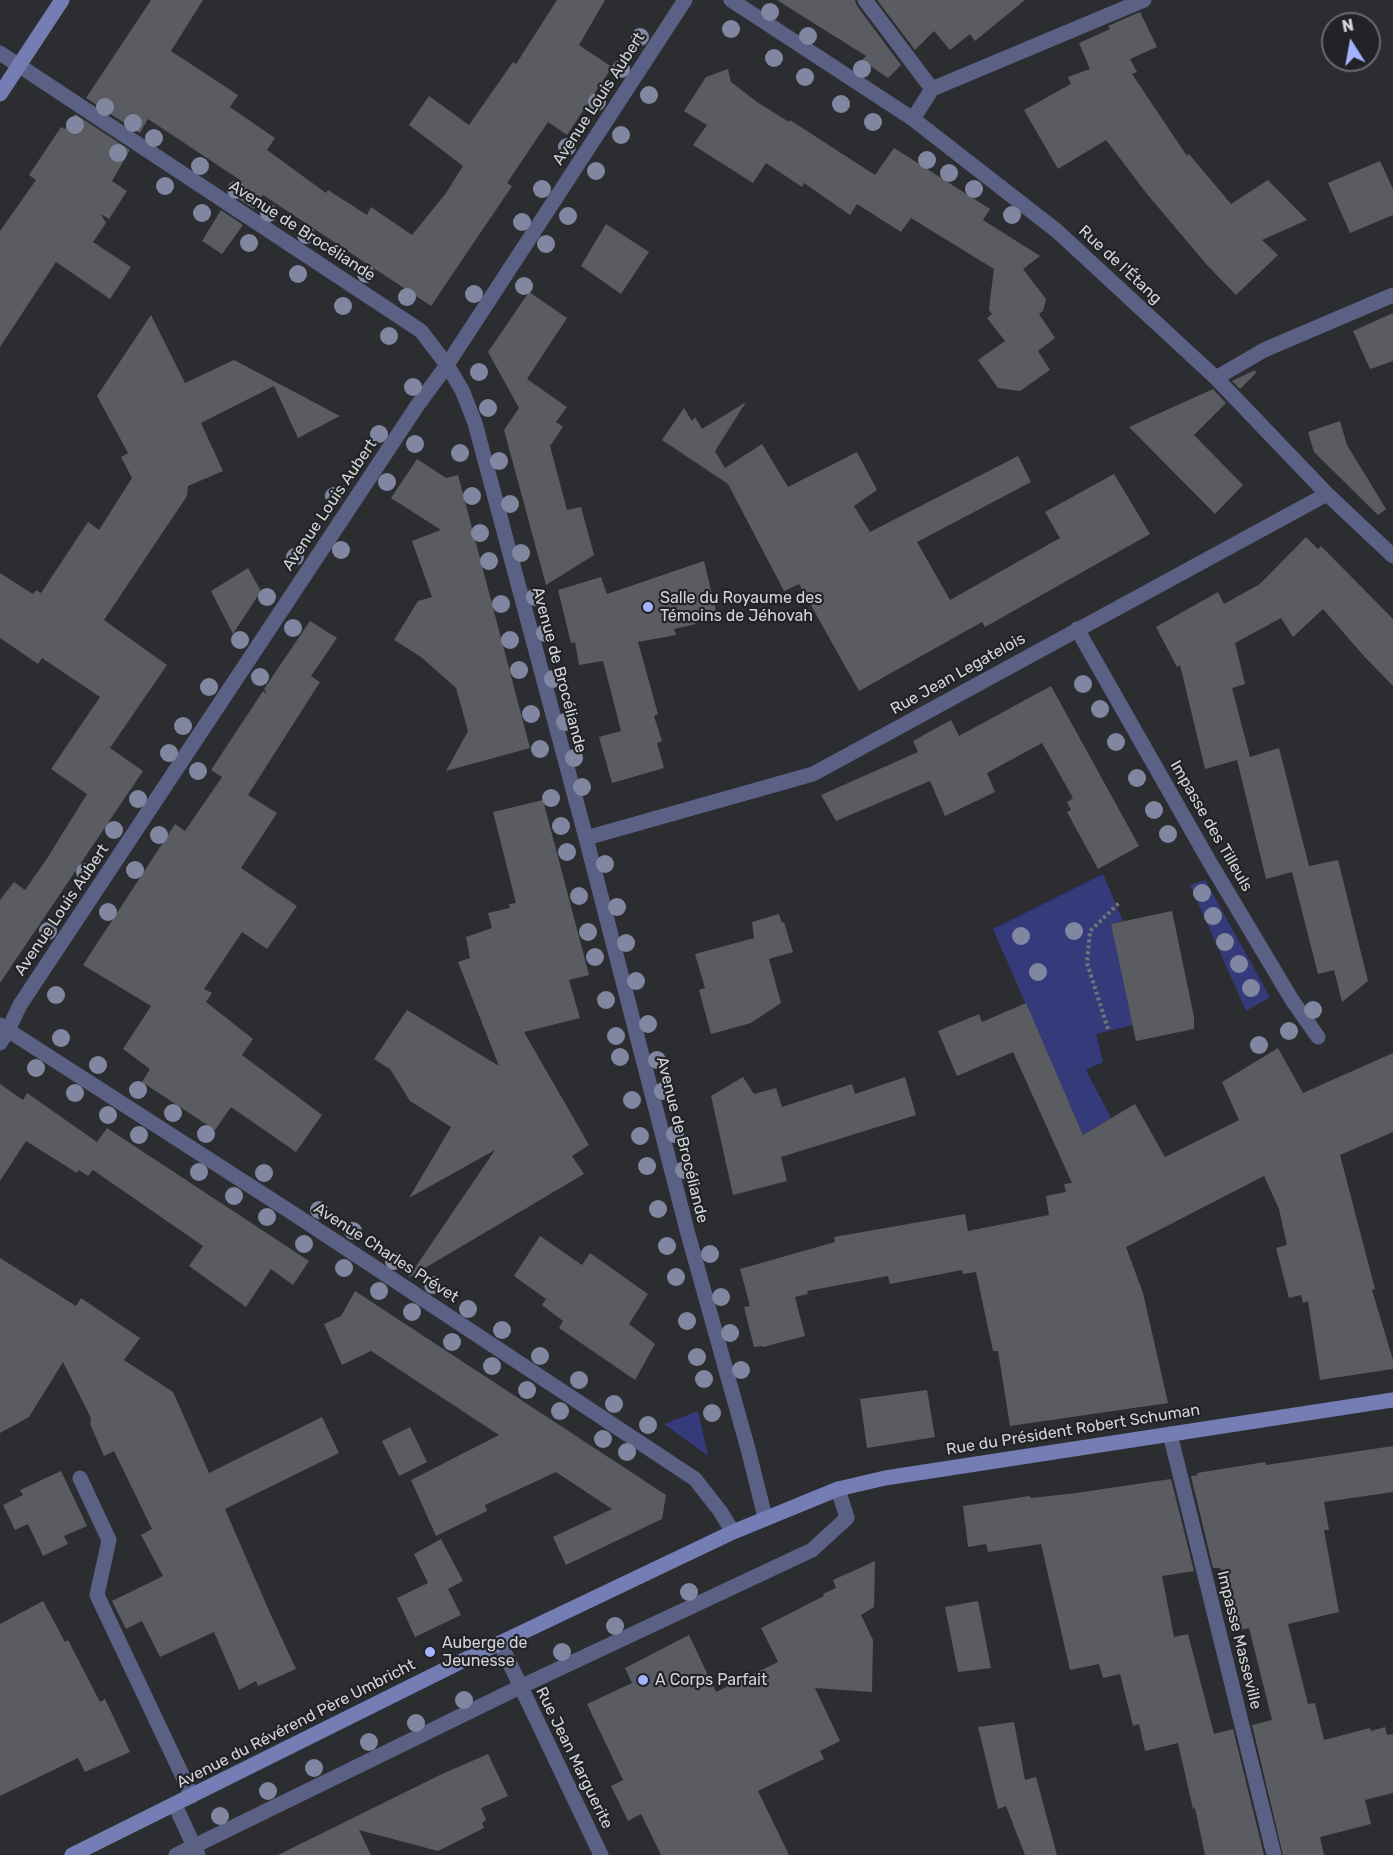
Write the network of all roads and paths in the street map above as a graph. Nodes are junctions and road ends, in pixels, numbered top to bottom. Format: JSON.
{"nodes":[{"id":1,"x":62,"y":0,"type":"edge"},
{"id":2,"x":685,"y":0,"type":"edge"},
{"id":3,"x":731,"y":0,"type":"edge"},
{"id":4,"x":865,"y":0,"type":"edge"},
{"id":5,"x":1144,"y":0,"type":"edge"},
{"id":6,"x":0,"y":53,"type":"edge"},
{"id":7,"x":18,"y":65,"type":"junction"},
{"id":8,"x":932,"y":89,"type":"junction"},
{"id":9,"x":0,"y":94,"type":"edge"},
{"id":10,"x":913,"y":119,"type":"junction"},
{"id":11,"x":1393,"y":295,"type":"edge"},
{"id":12,"x":447,"y":365,"type":"junction"},
{"id":13,"x":1216,"y":378,"type":"junction"},
{"id":14,"x":1327,"y":494,"type":"junction"},
{"id":15,"x":1393,"y":556,"type":"edge"},
{"id":16,"x":1077,"y":629,"type":"junction"},
{"id":17,"x":586,"y":838,"type":"junction"},
{"id":18,"x":1119,"y":903,"type":"dead end"},
{"id":19,"x":1108,"y":1029,"type":"dead end"},
{"id":20,"x":3,"y":1033,"type":"edge"},
{"id":21,"x":1318,"y":1038,"type":"dead end"},
{"id":22,"x":1393,"y":1400,"type":"edge"},
{"id":23,"x":1170,"y":1434,"type":"junction"},
{"id":24,"x":80,"y":1478,"type":"dead end"},
{"id":25,"x":838,"y":1489,"type":"junction"},
{"id":26,"x":765,"y":1517,"type":"junction"},
{"id":27,"x":733,"y":1532,"type":"junction"},
{"id":28,"x":500,"y":1643,"type":"junction"},
{"id":29,"x":520,"y":1687,"type":"junction"},
{"id":30,"x":192,"y":1796,"type":"junction"},
{"id":31,"x":174,"y":1805,"type":"junction"},
{"id":32,"x":196,"y":1851,"type":"edge"},
{"id":33,"x":72,"y":1855,"type":"edge"},
{"id":34,"x":176,"y":1855,"type":"edge"},
{"id":35,"x":601,"y":1855,"type":"edge"},
{"id":36,"x":1274,"y":1855,"type":"edge"}],
"edges":[{"from":1,"to":7,"type":"main road"},
{"from":2,"to":12,"type":"street","name":"Avenue Louis Aubert"},
{"from":3,"to":10,"type":"street","name":"Rue de l'Étang"},
{"from":4,"to":8,"type":"street"},
{"from":5,"to":8,"type":"street"},
{"from":6,"to":7,"type":"street","name":"Avenue de Brocéliande"},
{"from":7,"to":9,"type":"main road"},
{"from":7,"to":12,"type":"street","name":"Avenue de Brocéliande"},
{"from":8,"to":10,"type":"street"},
{"from":10,"to":13,"type":"street","name":"Rue de l'Étang"},
{"from":11,"to":13,"type":"street"},
{"from":12,"to":17,"type":"street","name":"Avenue de Brocéliande"},
{"from":12,"to":20,"type":"street","name":"Avenue Louis Aubert"},
{"from":13,"to":14,"type":"street","name":"Rue de l'Étang"},
{"from":14,"to":15,"type":"street","name":"Rue de l'Étang"},
{"from":14,"to":16,"type":"street","name":"Rue Jean Legatelois"},
{"from":16,"to":17,"type":"street","name":"Rue Jean Legatelois"},
{"from":16,"to":21,"type":"street","name":"Impasse des Tilleuls"},
{"from":17,"to":26,"type":"street","name":"Avenue de Brocéliande"},
{"from":18,"to":19,"type":"path"},
{"from":20,"to":27,"type":"street","name":"Avenue Charles Prévet"},
{"from":22,"to":23,"type":"main road","name":"Rue du Président Robert Schuman"},
{"from":23,"to":25,"type":"main road","name":"Rue du Président Robert Schuman"},
{"from":23,"to":36,"type":"street","name":"Impasse Masseville"},
{"from":24,"to":30,"type":"street"},
{"from":25,"to":26,"type":"main road","name":"Rue du Président Robert Schuman"},
{"from":25,"to":29,"type":"street"},
{"from":26,"to":27,"type":"main road","name":"Avenue du Révérend Père Umbricht"},
{"from":27,"to":28,"type":"main road","name":"Avenue du Révérend Père Umbricht"},
{"from":28,"to":29,"type":"street","name":"Rue Jean Marguerite"},
{"from":28,"to":30,"type":"main road","name":"Avenue du Révérend Père Umbricht"},
{"from":29,"to":32,"type":"street"},
{"from":29,"to":35,"type":"street","name":"Rue Jean Marguerite"},
{"from":30,"to":31,"type":"main road","name":"Avenue du Révérend Père Umbricht"},
{"from":31,"to":32,"type":"street"},
{"from":31,"to":33,"type":"main road","name":"Avenue du Révérend Père Umbricht"},
{"from":32,"to":34,"type":"street"}]}
